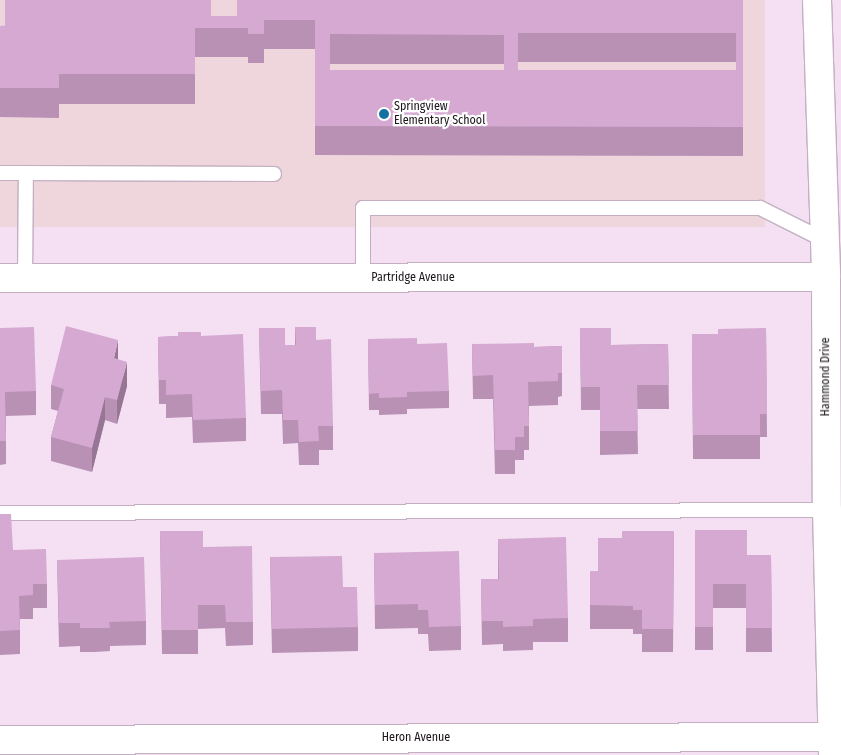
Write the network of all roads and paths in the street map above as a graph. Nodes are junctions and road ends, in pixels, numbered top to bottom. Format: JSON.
{"nodes":[{"id":1,"x":817,"y":0,"type":"edge"},
{"id":2,"x":0,"y":173,"type":"edge"},
{"id":3,"x":26,"y":173,"type":"junction"},
{"id":4,"x":274,"y":174,"type":"dead end"},
{"id":5,"x":824,"y":240,"type":"junction"},
{"id":6,"x":826,"y":277,"type":"junction"},
{"id":7,"x":12,"y":278,"type":"edge"},
{"id":8,"x":363,"y":278,"type":"junction"},
{"id":9,"x":834,"y":510,"type":"edge"},
{"id":10,"x":0,"y":513,"type":"edge"},
{"id":11,"x":0,"y":740,"type":"edge"},
{"id":12,"x":833,"y":746,"type":"edge"}],
"edges":[{"from":1,"to":5,"type":"street","name":"Hammond Drive"},
{"from":2,"to":3,"type":"lane"},
{"from":3,"to":4,"type":"lane"},
{"from":3,"to":7,"type":"lane"},
{"from":5,"to":6,"type":"street","name":"Hammond Drive"},
{"from":5,"to":8,"type":"lane"},
{"from":6,"to":8,"type":"street","name":"Partridge Avenue"},
{"from":6,"to":9,"type":"street","name":"Hammond Drive"},
{"from":7,"to":8,"type":"street","name":"Partridge Avenue"},
{"from":9,"to":10,"type":"lane"},
{"from":9,"to":12,"type":"street","name":"Hammond Drive"},
{"from":11,"to":12,"type":"street","name":"Heron Avenue"}]}
